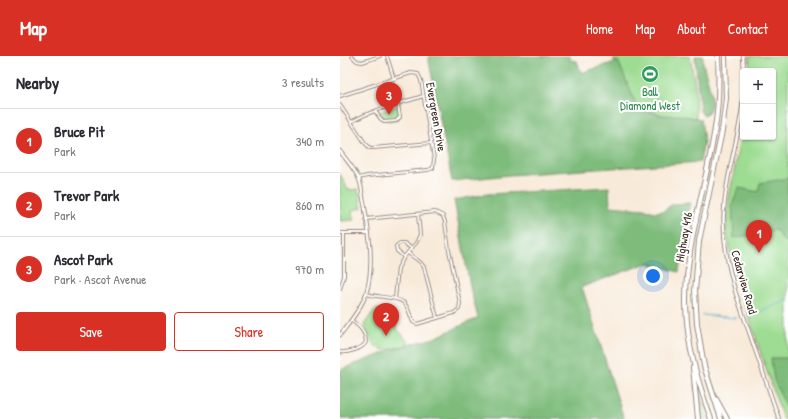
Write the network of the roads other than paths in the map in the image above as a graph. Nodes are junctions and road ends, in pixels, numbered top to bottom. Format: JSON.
{"nodes":[{"id":1,"x":352,"y":56,"type":"edge"},
{"id":2,"x":380,"y":56,"type":"edge"},
{"id":3,"x":387,"y":56,"type":"edge"},
{"id":4,"x":718,"y":56,"type":"edge"},
{"id":5,"x":725,"y":56,"type":"edge"},
{"id":6,"x":743,"y":56,"type":"edge"},
{"id":7,"x":744,"y":68,"type":"edge"},
{"id":8,"x":394,"y":79,"type":"junction"},
{"id":9,"x":340,"y":96,"type":"edge"},
{"id":10,"x":423,"y":96,"type":"junction"},
{"id":11,"x":398,"y":104,"type":"junction"},
{"id":12,"x":742,"y":104,"type":"edge"},
{"id":13,"x":340,"y":105,"type":"edge"},
{"id":14,"x":376,"y":111,"type":"junction"},
{"id":15,"x":351,"y":122,"type":"junction"},
{"id":16,"x":431,"y":143,"type":"junction"},
{"id":17,"x":340,"y":151,"type":"edge"},
{"id":18,"x":358,"y":178,"type":"junction"},
{"id":19,"x":418,"y":214,"type":"junction"},
{"id":20,"x":366,"y":218,"type":"junction"},
{"id":21,"x":340,"y":233,"type":"edge"},
{"id":22,"x":369,"y":233,"type":"junction"},
{"id":23,"x":344,"y":234,"type":"junction"},
{"id":24,"x":411,"y":248,"type":"junction"},
{"id":25,"x":407,"y":253,"type":"junction"},
{"id":26,"x":404,"y":257,"type":"junction"},
{"id":27,"x":340,"y":289,"type":"edge"},
{"id":28,"x":366,"y":294,"type":"junction"},
{"id":29,"x":395,"y":299,"type":"junction"},
{"id":30,"x":437,"y":318,"type":"junction"},
{"id":31,"x":351,"y":320,"type":"junction"},
{"id":32,"x":340,"y":335,"type":"edge"},
{"id":33,"x":340,"y":352,"type":"edge"},
{"id":34,"x":691,"y":356,"type":"junction"},
{"id":35,"x":708,"y":384,"type":"junction"},
{"id":36,"x":698,"y":419,"type":"edge"},
{"id":37,"x":711,"y":419,"type":"edge"},
{"id":38,"x":720,"y":419,"type":"edge"},
{"id":39,"x":727,"y":419,"type":"edge"},
{"id":40,"x":779,"y":419,"type":"edge"}],
"edges":[{"from":1,"to":2,"type":"street"},
{"from":3,"to":8,"type":"street"},
{"from":4,"to":34,"type":"highway","name":"Highway 416"},
{"from":5,"to":35,"type":"highway","name":"Highway 416"},
{"from":6,"to":7,"type":"main road"},
{"from":8,"to":9,"type":"street","name":"Evergreen Drive"},
{"from":8,"to":10,"type":"street","name":"Evergreen Drive"},
{"from":10,"to":11,"type":"street"},
{"from":10,"to":16,"type":"street","name":"Evergreen Drive"},
{"from":11,"to":14,"type":"street"},
{"from":11,"to":14,"type":"street"},
{"from":12,"to":40,"type":"main road","name":"Cedarview Road"},
{"from":13,"to":15,"type":"street"},
{"from":14,"to":15,"type":"street"},
{"from":15,"to":16,"type":"street"},
{"from":16,"to":18,"type":"street","name":"Evergreen Drive"},
{"from":17,"to":18,"type":"main road"},
{"from":18,"to":20,"type":"main road"},
{"from":19,"to":20,"type":"street"},
{"from":19,"to":24,"type":"street"},
{"from":19,"to":30,"type":"street"},
{"from":20,"to":22,"type":"main road"},
{"from":21,"to":23,"type":"street"},
{"from":22,"to":23,"type":"street"},
{"from":22,"to":28,"type":"main road"},
{"from":23,"to":27,"type":"street"},
{"from":24,"to":25,"type":"street"},
{"from":24,"to":26,"type":"street"},
{"from":25,"to":26,"type":"street"},
{"from":25,"to":30,"type":"street"},
{"from":26,"to":29,"type":"street"},
{"from":28,"to":29,"type":"street"},
{"from":28,"to":31,"type":"main road"},
{"from":29,"to":30,"type":"street"},
{"from":31,"to":32,"type":"main road"},
{"from":31,"to":33,"type":"street"},
{"from":34,"to":36,"type":"highway"},
{"from":34,"to":37,"type":"highway","name":"Highway 416"},
{"from":35,"to":38,"type":"highway","name":"Highway 416"},
{"from":35,"to":39,"type":"highway"}]}
